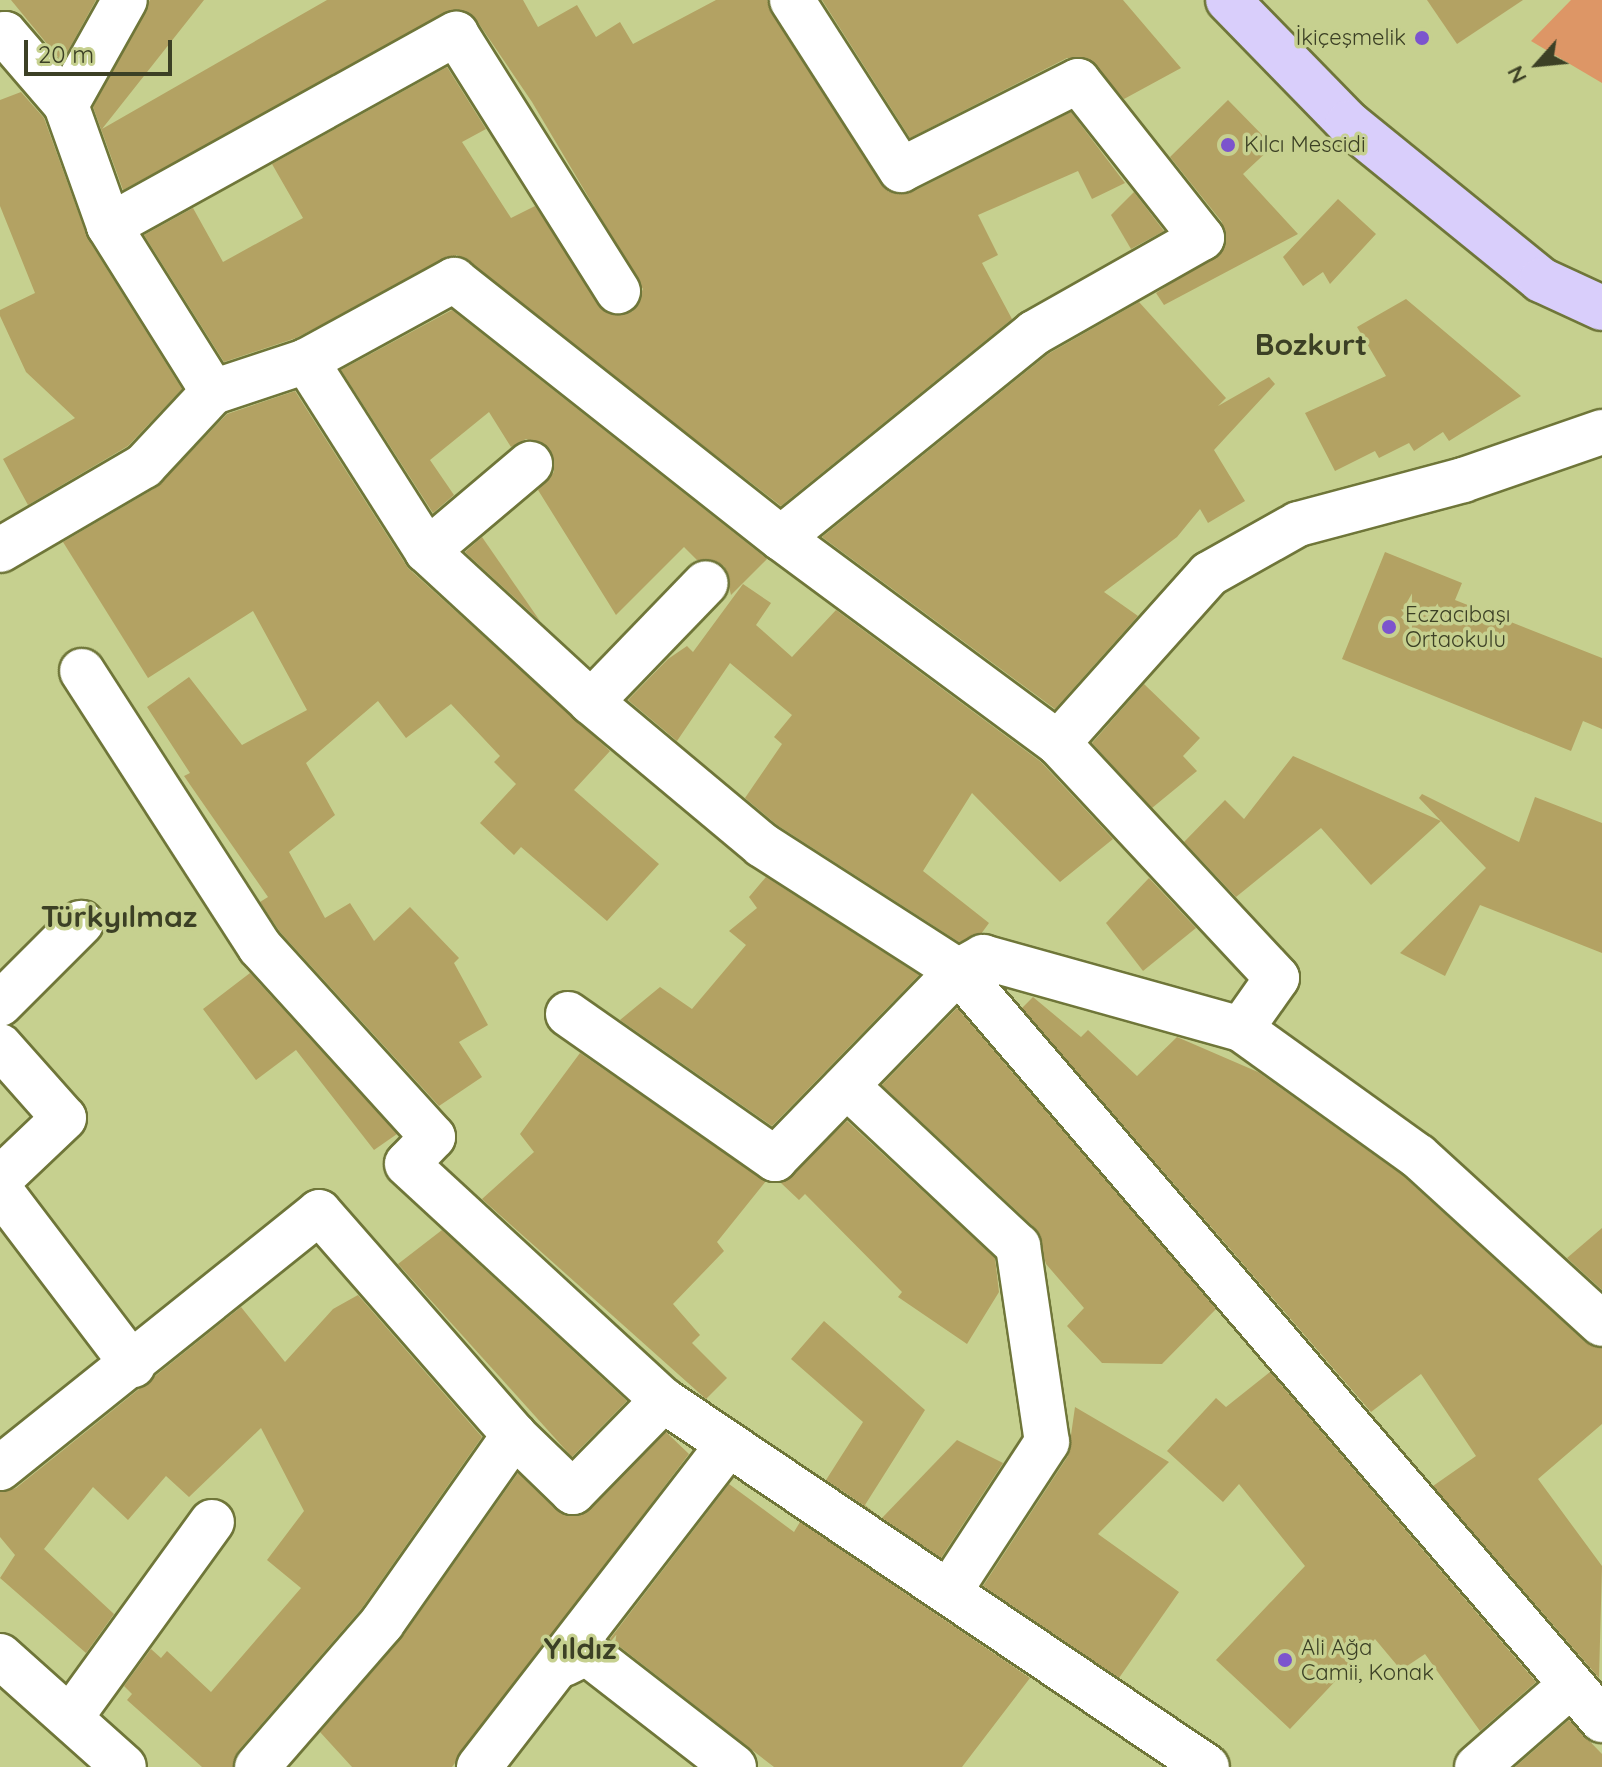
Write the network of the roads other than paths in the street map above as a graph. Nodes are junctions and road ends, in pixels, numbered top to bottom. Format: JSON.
{"nodes":[{"id":1,"x":125,"y":0,"type":"edge"},
{"id":2,"x":792,"y":0,"type":"edge"},
{"id":3,"x":1228,"y":0,"type":"edge"},
{"id":4,"x":0,"y":35,"type":"edge"},
{"id":5,"x":66,"y":105,"type":"junction"},
{"id":6,"x":109,"y":226,"type":"junction"},
{"id":7,"x":618,"y":291,"type":"dead end"},
{"id":8,"x":1602,"y":308,"type":"edge"},
{"id":9,"x":306,"y":361,"type":"junction"},
{"id":10,"x":213,"y":392,"type":"junction"},
{"id":11,"x":1602,"y":432,"type":"edge"},
{"id":12,"x":530,"y":464,"type":"dead end"},
{"id":13,"x":781,"y":538,"type":"junction"},
{"id":14,"x":0,"y":550,"type":"edge"},
{"id":15,"x":427,"y":551,"type":"junction"},
{"id":16,"x":706,"y":583,"type":"dead end"},
{"id":17,"x":82,"y":671,"type":"dead end"},
{"id":18,"x":591,"y":702,"type":"junction"},
{"id":19,"x":1058,"y":743,"type":"junction"},
{"id":20,"x":81,"y":923,"type":"dead end"},
{"id":21,"x":958,"y":971,"type":"junction"},
{"id":22,"x":0,"y":1004,"type":"edge"},
{"id":23,"x":568,"y":1014,"type":"dead end"},
{"id":24,"x":1241,"y":1029,"type":"junction"},
{"id":25,"x":0,"y":1046,"type":"edge"},
{"id":26,"x":848,"y":1087,"type":"junction"},
{"id":27,"x":0,"y":1179,"type":"edge"},
{"id":28,"x":0,"y":1190,"type":"edge"},
{"id":29,"x":1602,"y":1324,"type":"edge"},
{"id":30,"x":133,"y":1365,"type":"junction"},
{"id":31,"x":663,"y":1400,"type":"junction"},
{"id":32,"x":514,"y":1435,"type":"junction"},
{"id":33,"x":726,"y":1447,"type":"junction"},
{"id":34,"x":0,"y":1468,"type":"edge"},
{"id":35,"x":212,"y":1522,"type":"dead end"},
{"id":36,"x":950,"y":1590,"type":"junction"},
{"id":37,"x":0,"y":1656,"type":"edge"},
{"id":38,"x":564,"y":1664,"type":"junction"},
{"id":39,"x":1570,"y":1686,"type":"junction"},
{"id":40,"x":70,"y":1718,"type":"junction"},
{"id":41,"x":1602,"y":1720,"type":"edge"},
{"id":42,"x":124,"y":1767,"type":"edge"},
{"id":43,"x":257,"y":1767,"type":"edge"},
{"id":44,"x":479,"y":1767,"type":"edge"},
{"id":45,"x":734,"y":1767,"type":"edge"},
{"id":46,"x":1207,"y":1767,"type":"edge"},
{"id":47,"x":1477,"y":1767,"type":"edge"}],
"edges":[{"from":1,"to":5,"type":"street"},
{"from":2,"to":13,"type":"street"},
{"from":3,"to":8,"type":"main road"},
{"from":4,"to":5,"type":"street"},
{"from":5,"to":6,"type":"street"},
{"from":6,"to":7,"type":"street"},
{"from":6,"to":10,"type":"street"},
{"from":9,"to":10,"type":"street"},
{"from":9,"to":13,"type":"street"},
{"from":9,"to":15,"type":"street"},
{"from":10,"to":14,"type":"street"},
{"from":11,"to":19,"type":"street"},
{"from":12,"to":15,"type":"street"},
{"from":13,"to":19,"type":"street"},
{"from":15,"to":18,"type":"street"},
{"from":16,"to":18,"type":"street"},
{"from":17,"to":31,"type":"street"},
{"from":18,"to":21,"type":"street"},
{"from":19,"to":24,"type":"street"},
{"from":20,"to":22,"type":"street"},
{"from":21,"to":24,"type":"street"},
{"from":21,"to":26,"type":"street"},
{"from":21,"to":39,"type":"street"},
{"from":23,"to":26,"type":"street"},
{"from":24,"to":29,"type":"street"},
{"from":25,"to":27,"type":"street"},
{"from":26,"to":36,"type":"street"},
{"from":28,"to":30,"type":"street"},
{"from":30,"to":32,"type":"street"},
{"from":30,"to":34,"type":"street"},
{"from":31,"to":32,"type":"street"},
{"from":31,"to":33,"type":"street"},
{"from":32,"to":43,"type":"street"},
{"from":33,"to":36,"type":"street"},
{"from":33,"to":38,"type":"street"},
{"from":35,"to":40,"type":"street"},
{"from":36,"to":46,"type":"street"},
{"from":37,"to":40,"type":"street"},
{"from":38,"to":44,"type":"street"},
{"from":38,"to":45,"type":"street"},
{"from":39,"to":41,"type":"street"},
{"from":39,"to":47,"type":"street"},
{"from":40,"to":42,"type":"street"}]}
